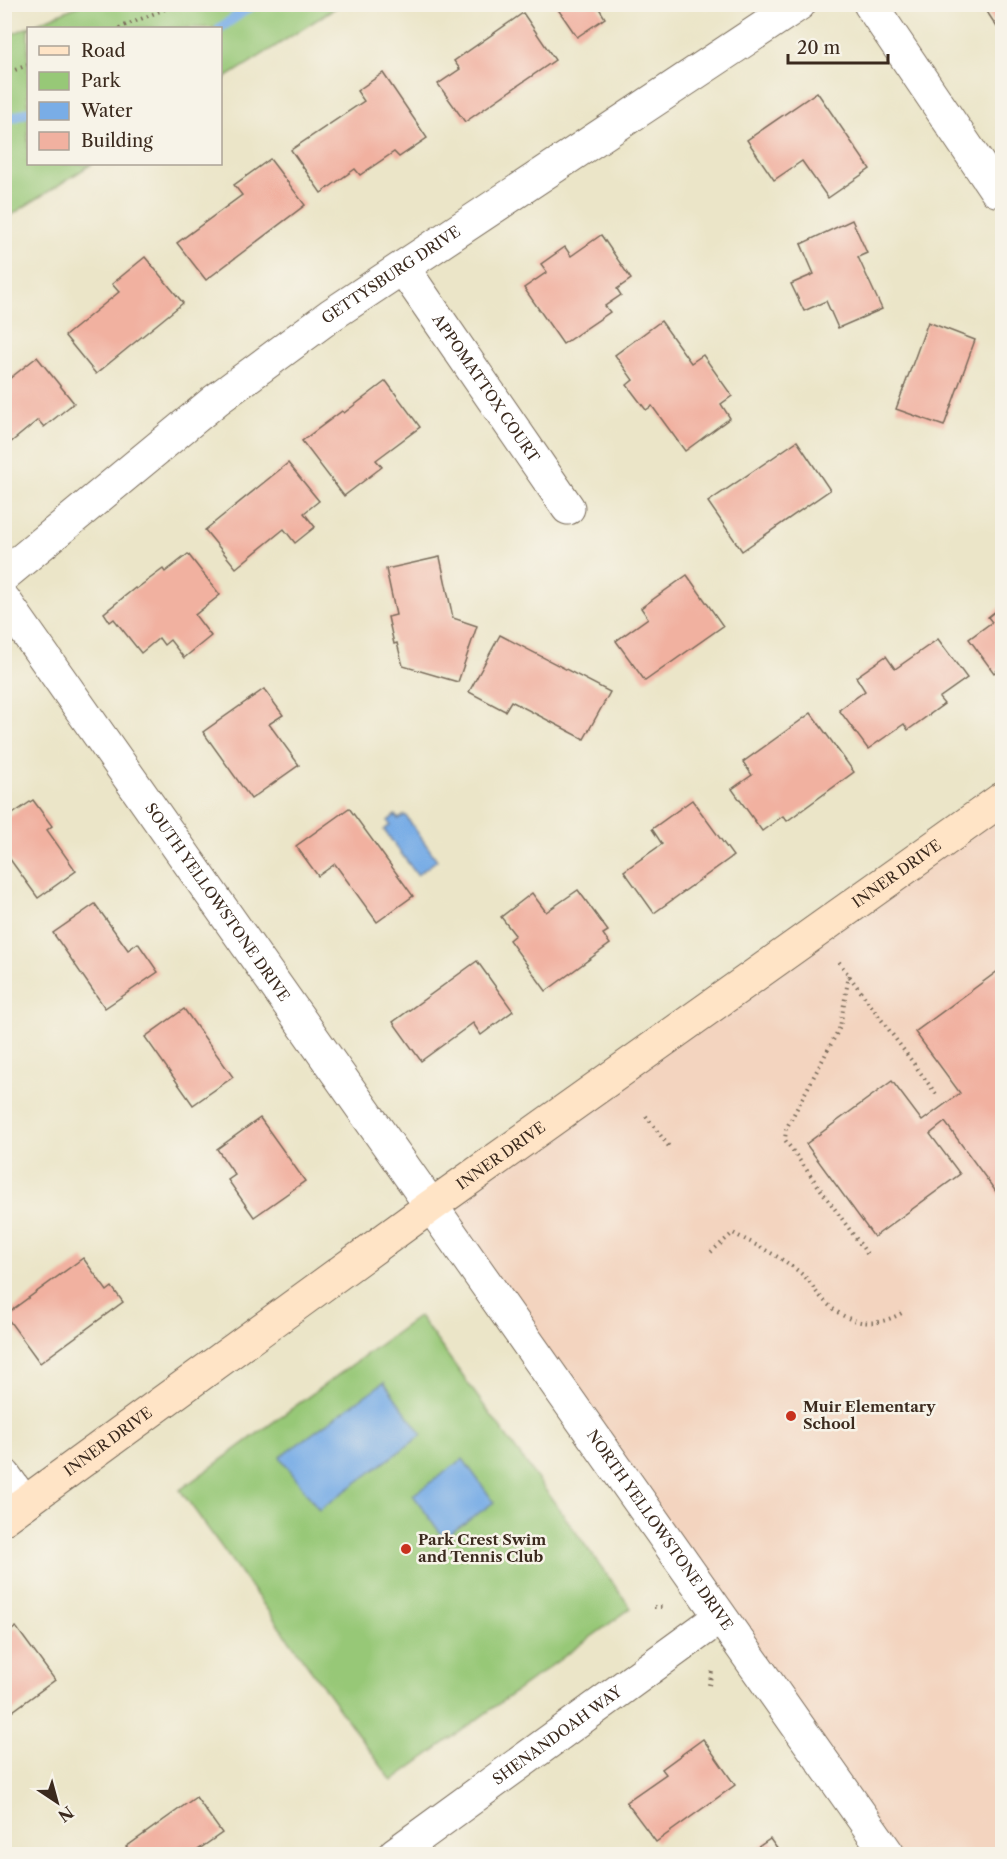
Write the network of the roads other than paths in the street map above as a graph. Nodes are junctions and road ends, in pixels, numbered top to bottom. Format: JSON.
{"nodes":[{"id":1,"x":799,"y":4,"type":"edge"},
{"id":2,"x":870,"y":4,"type":"edge"},
{"id":3,"x":996,"y":190,"type":"dead end"},
{"id":4,"x":403,"y":268,"type":"junction"},
{"id":5,"x":568,"y":508,"type":"dead end"},
{"id":6,"x":4,"y":575,"type":"edge"},
{"id":7,"x":4,"y":600,"type":"edge"},
{"id":8,"x":1002,"y":799,"type":"edge"},
{"id":9,"x":431,"y":1206,"type":"junction"},
{"id":10,"x":4,"y":1475,"type":"edge"},
{"id":11,"x":14,"y":1510,"type":"edge"},
{"id":12,"x":720,"y":1617,"type":"junction"},
{"id":13,"x":395,"y":1854,"type":"edge"},
{"id":14,"x":888,"y":1854,"type":"edge"}],
"edges":[{"from":1,"to":4,"type":"street","name":"GETTYSBURG DRIVE"},
{"from":2,"to":3,"type":"street"},
{"from":4,"to":5,"type":"street","name":"APPOMATTOX COURT"},
{"from":4,"to":6,"type":"street","name":"GETTYSBURG DRIVE"},
{"from":7,"to":9,"type":"street","name":"SOUTH YELLOWSTONE DRIVE"},
{"from":8,"to":9,"type":"street","name":"INNER DRIVE"},
{"from":9,"to":11,"type":"street","name":"INNER DRIVE"},
{"from":9,"to":12,"type":"street","name":"NORTH YELLOWSTONE DRIVE"},
{"from":10,"to":11,"type":"street"},
{"from":12,"to":13,"type":"street","name":"SHENANDOAH WAY"},
{"from":12,"to":14,"type":"street","name":"NORTH YELLOWSTONE DRIVE"}]}
